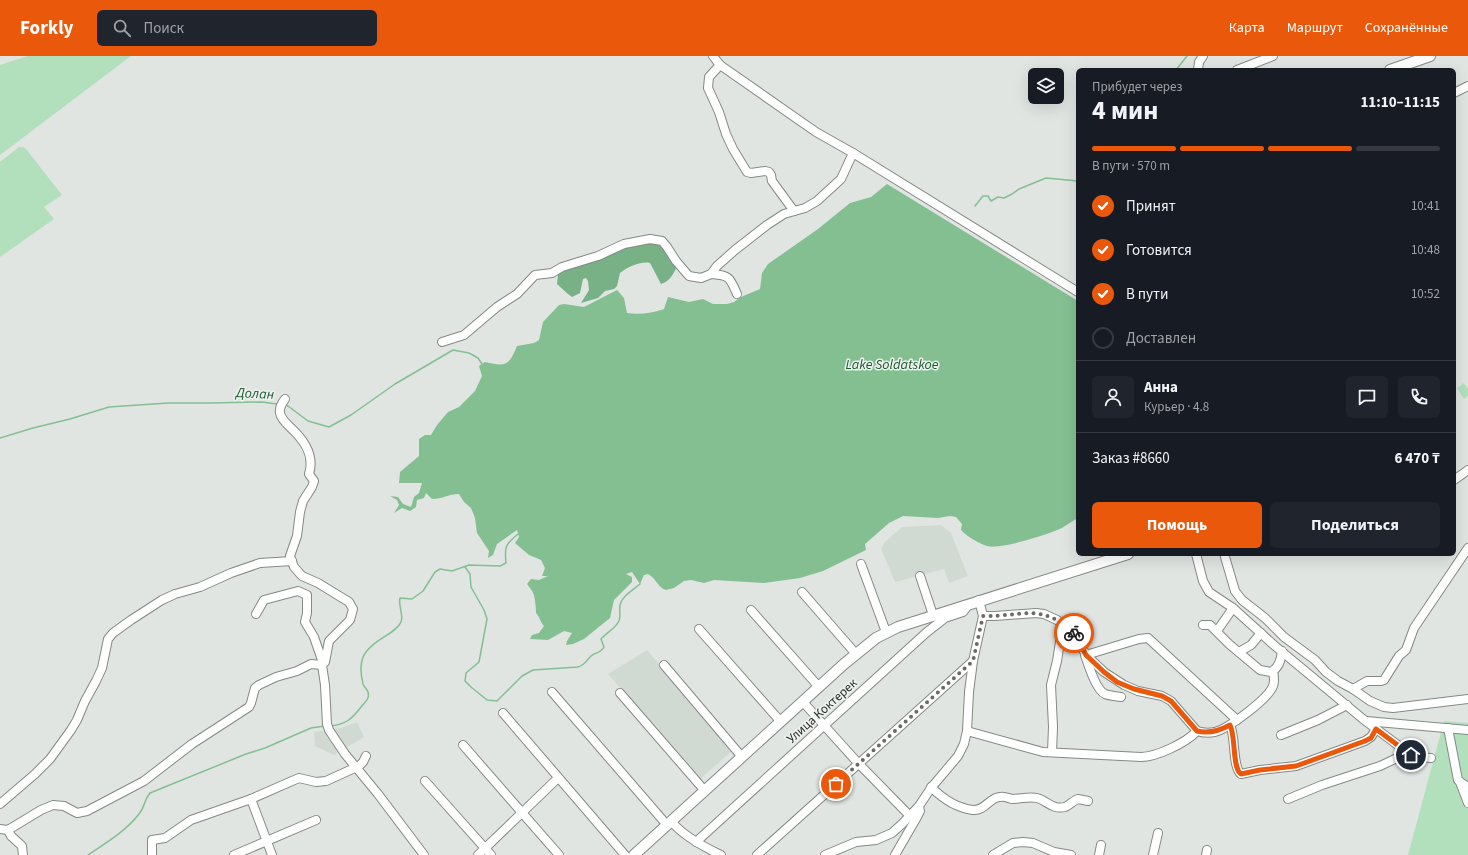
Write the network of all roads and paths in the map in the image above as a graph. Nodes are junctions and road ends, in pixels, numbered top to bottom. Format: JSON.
{"nodes":[{"id":1,"x":713,"y":56,"type":"edge"},
{"id":2,"x":1203,"y":56,"type":"edge"},
{"id":3,"x":1273,"y":56,"type":"edge"},
{"id":4,"x":1430,"y":56,"type":"edge"},
{"id":5,"x":720,"y":65,"type":"junction"},
{"id":6,"x":1198,"y":68,"type":"edge"},
{"id":7,"x":1242,"y":68,"type":"edge"},
{"id":8,"x":1396,"y":68,"type":"edge"},
{"id":9,"x":1468,"y":86,"type":"edge"},
{"id":10,"x":1456,"y":92,"type":"edge"},
{"id":11,"x":853,"y":153,"type":"junction"},
{"id":12,"x":794,"y":211,"type":"junction"},
{"id":13,"x":711,"y":274,"type":"junction"},
{"id":14,"x":1076,"y":291,"type":"edge"},
{"id":15,"x":738,"y":294,"type":"dead end"},
{"id":16,"x":442,"y":342,"type":"dead end"},
{"id":17,"x":285,"y":399,"type":"dead end"},
{"id":18,"x":1468,"y":470,"type":"edge"},
{"id":19,"x":1456,"y":479,"type":"edge"},
{"id":20,"x":1468,"y":548,"type":"edge"},
{"id":21,"x":1122,"y":556,"type":"edge"},
{"id":22,"x":1197,"y":556,"type":"edge"},
{"id":23,"x":1225,"y":556,"type":"edge"},
{"id":24,"x":292,"y":561,"type":"junction"},
{"id":25,"x":861,"y":564,"type":"dead end"},
{"id":26,"x":920,"y":576,"type":"dead end"},
{"id":27,"x":802,"y":592,"type":"dead end"},
{"id":28,"x":979,"y":600,"type":"junction"},
{"id":29,"x":966,"y":605,"type":"junction"},
{"id":30,"x":1233,"y":608,"type":"junction"},
{"id":31,"x":751,"y":610,"type":"dead end"},
{"id":32,"x":256,"y":614,"type":"dead end"},
{"id":33,"x":933,"y":616,"type":"junction"},
{"id":34,"x":983,"y":616,"type":"junction"},
{"id":35,"x":1063,"y":623,"type":"junction"},
{"id":36,"x":1203,"y":625,"type":"dead end"},
{"id":37,"x":699,"y":629,"type":"dead end"},
{"id":38,"x":1218,"y":631,"type":"junction"},
{"id":39,"x":886,"y":632,"type":"junction"},
{"id":40,"x":1260,"y":633,"type":"junction"},
{"id":41,"x":1282,"y":651,"type":"junction"},
{"id":42,"x":1084,"y":652,"type":"junction"},
{"id":43,"x":1240,"y":652,"type":"junction"},
{"id":44,"x":856,"y":654,"type":"junction"},
{"id":45,"x":973,"y":661,"type":"junction"},
{"id":46,"x":323,"y":664,"type":"junction"},
{"id":47,"x":664,"y":665,"type":"dead end"},
{"id":48,"x":1273,"y":671,"type":"junction"},
{"id":49,"x":819,"y":687,"type":"junction"},
{"id":50,"x":1353,"y":689,"type":"junction"},
{"id":51,"x":552,"y":692,"type":"dead end"},
{"id":52,"x":620,"y":693,"type":"dead end"},
{"id":53,"x":1120,"y":697,"type":"dead end"},
{"id":54,"x":1468,"y":699,"type":"edge"},
{"id":55,"x":803,"y":702,"type":"junction"},
{"id":56,"x":1347,"y":705,"type":"junction"},
{"id":57,"x":503,"y":713,"type":"dead end"},
{"id":58,"x":781,"y":722,"type":"junction"},
{"id":59,"x":1234,"y":722,"type":"junction"},
{"id":60,"x":1366,"y":722,"type":"junction"},
{"id":61,"x":824,"y":725,"type":"junction"},
{"id":62,"x":1448,"y":728,"type":"junction"},
{"id":63,"x":1376,"y":729,"type":"junction"},
{"id":64,"x":1468,"y":730,"type":"edge"},
{"id":65,"x":968,"y":731,"type":"junction"},
{"id":66,"x":1197,"y":731,"type":"junction"},
{"id":67,"x":1281,"y":735,"type":"dead end"},
{"id":68,"x":463,"y":745,"type":"dead end"},
{"id":69,"x":1404,"y":750,"type":"junction"},
{"id":70,"x":1052,"y":752,"type":"junction"},
{"id":71,"x":366,"y":756,"type":"dead end"},
{"id":72,"x":742,"y":757,"type":"junction"},
{"id":73,"x":1431,"y":758,"type":"dead end"},
{"id":74,"x":858,"y":763,"type":"junction"},
{"id":75,"x":356,"y":768,"type":"junction"},
{"id":76,"x":558,"y":778,"type":"junction"},
{"id":77,"x":425,"y":781,"type":"dead end"},
{"id":78,"x":1460,"y":782,"type":"junction"},
{"id":79,"x":931,"y":787,"type":"junction"},
{"id":80,"x":1468,"y":787,"type":"edge"},
{"id":81,"x":705,"y":791,"type":"junction"},
{"id":82,"x":251,"y":799,"type":"junction"},
{"id":83,"x":1288,"y":799,"type":"dead end"},
{"id":84,"x":1088,"y":801,"type":"dead end"},
{"id":85,"x":1468,"y":803,"type":"edge"},
{"id":86,"x":0,"y":804,"type":"edge"},
{"id":87,"x":919,"y":806,"type":"junction"},
{"id":88,"x":522,"y":813,"type":"junction"},
{"id":89,"x":910,"y":816,"type":"junction"},
{"id":90,"x":316,"y":820,"type":"dead end"},
{"id":91,"x":669,"y":823,"type":"junction"},
{"id":92,"x":4,"y":829,"type":"edge"},
{"id":93,"x":1158,"y":833,"type":"dead end"},
{"id":94,"x":267,"y":841,"type":"junction"},
{"id":95,"x":696,"y":842,"type":"junction"},
{"id":96,"x":1101,"y":845,"type":"dead end"},
{"id":97,"x":485,"y":848,"type":"junction"},
{"id":98,"x":1008,"y":851,"type":"edge"},
{"id":99,"x":23,"y":855,"type":"edge"},
{"id":100,"x":152,"y":855,"type":"edge"},
{"id":101,"x":234,"y":855,"type":"edge"},
{"id":102,"x":272,"y":855,"type":"edge"},
{"id":103,"x":424,"y":855,"type":"edge"},
{"id":104,"x":478,"y":855,"type":"edge"},
{"id":105,"x":491,"y":855,"type":"edge"},
{"id":106,"x":559,"y":855,"type":"edge"},
{"id":107,"x":625,"y":855,"type":"edge"},
{"id":108,"x":634,"y":855,"type":"edge"},
{"id":109,"x":721,"y":855,"type":"edge"},
{"id":110,"x":757,"y":855,"type":"edge"},
{"id":111,"x":825,"y":855,"type":"edge"},
{"id":112,"x":895,"y":855,"type":"edge"},
{"id":113,"x":993,"y":855,"type":"edge"},
{"id":114,"x":1071,"y":855,"type":"edge"},
{"id":115,"x":1099,"y":855,"type":"edge"},
{"id":116,"x":1153,"y":855,"type":"edge"}],
"edges":[{"from":1,"to":5,"type":"street"},
{"from":2,"to":6,"type":"street"},
{"from":3,"to":7,"type":"street"},
{"from":4,"to":8,"type":"main road"},
{"from":5,"to":11,"type":"street"},
{"from":5,"to":12,"type":"street"},
{"from":9,"to":10,"type":"street"},
{"from":11,"to":12,"type":"street"},
{"from":11,"to":14,"type":"street"},
{"from":12,"to":13,"type":"street"},
{"from":13,"to":15,"type":"street"},
{"from":13,"to":16,"type":"street"},
{"from":17,"to":24,"type":"street"},
{"from":18,"to":19,"type":"street"},
{"from":20,"to":50,"type":"street"},
{"from":21,"to":28,"type":"main road"},
{"from":22,"to":30,"type":"street"},
{"from":23,"to":50,"type":"street"},
{"from":24,"to":46,"type":"street"},
{"from":24,"to":86,"type":"street"},
{"from":25,"to":39,"type":"street"},
{"from":26,"to":33,"type":"street"},
{"from":27,"to":44,"type":"street"},
{"from":28,"to":29,"type":"main road"},
{"from":28,"to":34,"type":"street"},
{"from":29,"to":33,"type":"main road"},
{"from":29,"to":61,"type":"street","name":"Улица Коктерек"},
{"from":30,"to":38,"type":"street"},
{"from":30,"to":40,"type":"street"},
{"from":31,"to":49,"type":"street"},
{"from":32,"to":46,"type":"street"},
{"from":33,"to":39,"type":"main road"},
{"from":34,"to":35,"type":"street"},
{"from":34,"to":45,"type":"street"},
{"from":35,"to":42,"type":"street"},
{"from":35,"to":70,"type":"street"},
{"from":36,"to":38,"type":"street"},
{"from":37,"to":58,"type":"street"},
{"from":38,"to":43,"type":"street"},
{"from":39,"to":44,"type":"main road"},
{"from":40,"to":41,"type":"street"},
{"from":40,"to":43,"type":"street"},
{"from":41,"to":48,"type":"street"},
{"from":41,"to":56,"type":"street"},
{"from":42,"to":53,"type":"street"},
{"from":42,"to":59,"type":"street"},
{"from":42,"to":66,"type":"street"},
{"from":43,"to":48,"type":"street"},
{"from":44,"to":49,"type":"main road"},
{"from":45,"to":65,"type":"street"},
{"from":45,"to":74,"type":"street"},
{"from":46,"to":75,"type":"street"},
{"from":46,"to":92,"type":"street"},
{"from":47,"to":72,"type":"street"},
{"from":48,"to":59,"type":"street"},
{"from":49,"to":55,"type":"main road"},
{"from":50,"to":54,"type":"street"},
{"from":51,"to":91,"type":"street"},
{"from":52,"to":81,"type":"street"},
{"from":55,"to":58,"type":"main road"},
{"from":55,"to":61,"type":"street"},
{"from":56,"to":60,"type":"street"},
{"from":56,"to":67,"type":"street"},
{"from":57,"to":76,"type":"street"},
{"from":58,"to":72,"type":"main road"},
{"from":59,"to":63,"type":"street"},
{"from":59,"to":66,"type":"street"},
{"from":60,"to":62,"type":"street"},
{"from":60,"to":63,"type":"street"},
{"from":61,"to":74,"type":"street"},
{"from":61,"to":95,"type":"street","name":"Улица Коктерек"},
{"from":62,"to":64,"type":"street"},
{"from":62,"to":78,"type":"street"},
{"from":63,"to":69,"type":"street"},
{"from":65,"to":70,"type":"street"},
{"from":65,"to":79,"type":"street"},
{"from":66,"to":70,"type":"street"},
{"from":68,"to":88,"type":"street"},
{"from":69,"to":73,"type":"street"},
{"from":69,"to":83,"type":"street"},
{"from":71,"to":75,"type":"street"},
{"from":72,"to":81,"type":"main road"},
{"from":74,"to":89,"type":"street"},
{"from":74,"to":110,"type":"street"},
{"from":75,"to":82,"type":"street"},
{"from":75,"to":103,"type":"street"},
{"from":76,"to":88,"type":"street"},
{"from":76,"to":107,"type":"street"},
{"from":77,"to":97,"type":"street"},
{"from":78,"to":80,"type":"street"},
{"from":78,"to":85,"type":"street"},
{"from":79,"to":84,"type":"street"},
{"from":79,"to":87,"type":"street"},
{"from":81,"to":91,"type":"main road"},
{"from":82,"to":94,"type":"street"},
{"from":82,"to":100,"type":"street"},
{"from":87,"to":89,"type":"street"},
{"from":87,"to":112,"type":"street"},
{"from":88,"to":97,"type":"street"},
{"from":88,"to":106,"type":"street"},
{"from":89,"to":111,"type":"street"},
{"from":90,"to":94,"type":"street"},
{"from":91,"to":95,"type":"street"},
{"from":91,"to":108,"type":"main road"},
{"from":92,"to":99,"type":"street"},
{"from":93,"to":116,"type":"street"},
{"from":94,"to":101,"type":"street"},
{"from":94,"to":102,"type":"street"},
{"from":95,"to":109,"type":"street"},
{"from":96,"to":115,"type":"street"},
{"from":97,"to":104,"type":"street"},
{"from":97,"to":105,"type":"street"},
{"from":98,"to":113,"type":"street"},
{"from":98,"to":114,"type":"street"}]}
